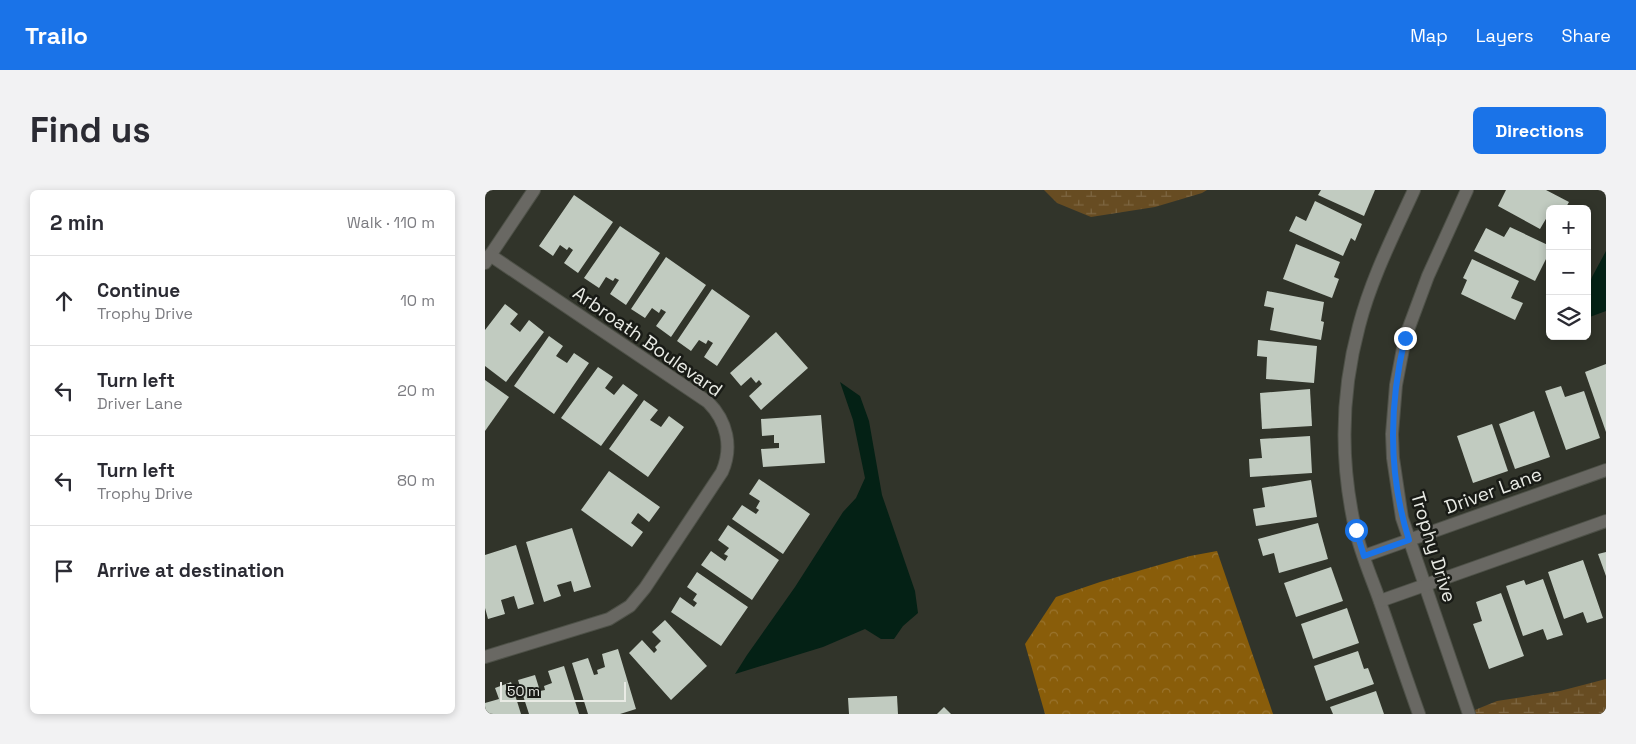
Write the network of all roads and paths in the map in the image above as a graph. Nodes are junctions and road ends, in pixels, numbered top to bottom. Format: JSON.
{"nodes":[{"id":1,"x":534,"y":190,"type":"edge"},
{"id":2,"x":1414,"y":190,"type":"edge"},
{"id":3,"x":1467,"y":190,"type":"edge"},
{"id":4,"x":488,"y":259,"type":"edge"},
{"id":5,"x":1606,"y":470,"type":"edge"},
{"id":6,"x":1606,"y":521,"type":"edge"},
{"id":7,"x":1409,"y":540,"type":"junction"},
{"id":8,"x":1364,"y":556,"type":"junction"},
{"id":9,"x":1425,"y":586,"type":"junction"},
{"id":10,"x":1380,"y":602,"type":"junction"},
{"id":11,"x":485,"y":658,"type":"edge"},
{"id":12,"x":1419,"y":714,"type":"edge"},
{"id":13,"x":1469,"y":714,"type":"edge"}],
"edges":[{"from":1,"to":4,"type":"street"},
{"from":2,"to":8,"type":"street"},
{"from":3,"to":7,"type":"street","name":"Trophy Drive"},
{"from":4,"to":11,"type":"street","name":"Arbroath Boulevard"},
{"from":5,"to":7,"type":"street","name":"Driver Lane"},
{"from":6,"to":9,"type":"street"},
{"from":7,"to":8,"type":"street","name":"Driver Lane"},
{"from":7,"to":9,"type":"street","name":"Trophy Drive"},
{"from":8,"to":10,"type":"street"},
{"from":9,"to":10,"type":"street"},
{"from":9,"to":13,"type":"street","name":"Trophy Drive"},
{"from":10,"to":12,"type":"street"}]}
